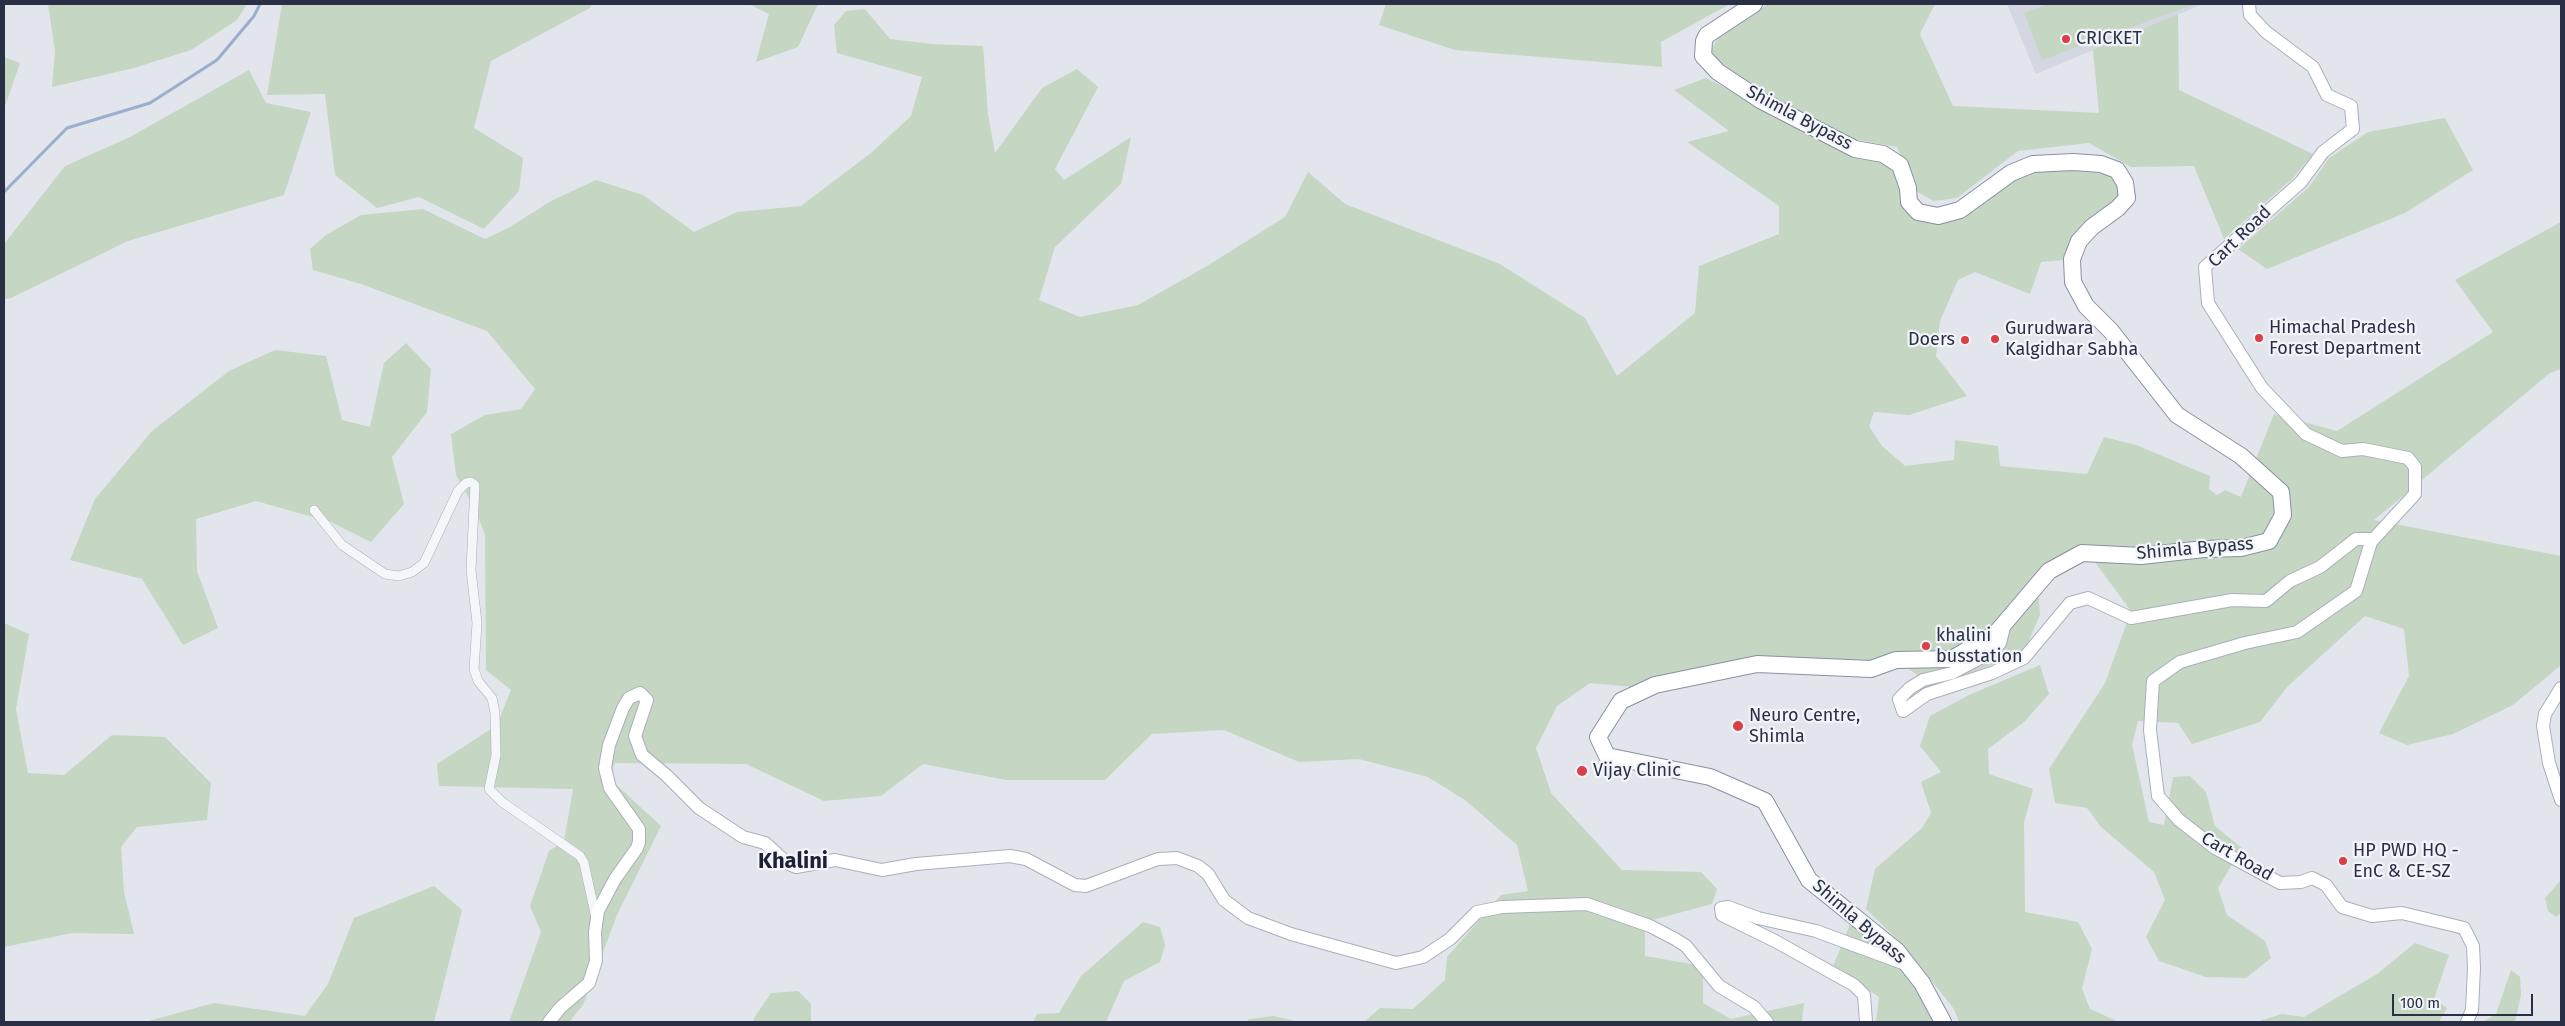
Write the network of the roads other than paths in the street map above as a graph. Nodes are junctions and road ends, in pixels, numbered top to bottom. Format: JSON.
{"nodes":[{"id":1,"x":1754,"y":4,"type":"edge"},
{"id":2,"x":2249,"y":4,"type":"edge"},
{"id":3,"x":314,"y":510,"type":"dead end"},
{"id":4,"x":2374,"y":539,"type":"junction"},
{"id":5,"x":2006,"y":621,"type":"junction"},
{"id":6,"x":2561,"y":688,"type":"edge"},
{"id":7,"x":2561,"y":800,"type":"edge"},
{"id":8,"x":596,"y":920,"type":"junction"},
{"id":9,"x":1908,"y":965,"type":"junction"},
{"id":10,"x":549,"y":1022,"type":"edge"},
{"id":11,"x":1767,"y":1022,"type":"edge"},
{"id":12,"x":1866,"y":1022,"type":"edge"},
{"id":13,"x":1943,"y":1022,"type":"edge"},
{"id":14,"x":2467,"y":1022,"type":"edge"}],
"edges":[{"from":1,"to":5,"type":"highway","name":"Shimla Bypass"},
{"from":2,"to":4,"type":"main road","name":"Cart Road"},
{"from":3,"to":8,"type":"street"},
{"from":4,"to":5,"type":"main road"},
{"from":4,"to":14,"type":"main road","name":"Cart Road"},
{"from":5,"to":9,"type":"highway","name":"Shimla Bypass"},
{"from":6,"to":7,"type":"main road"},
{"from":8,"to":10,"type":"main road"},
{"from":8,"to":11,"type":"main road"},
{"from":9,"to":12,"type":"main road"},
{"from":9,"to":13,"type":"highway","name":"Shimla Bypass"}]}
